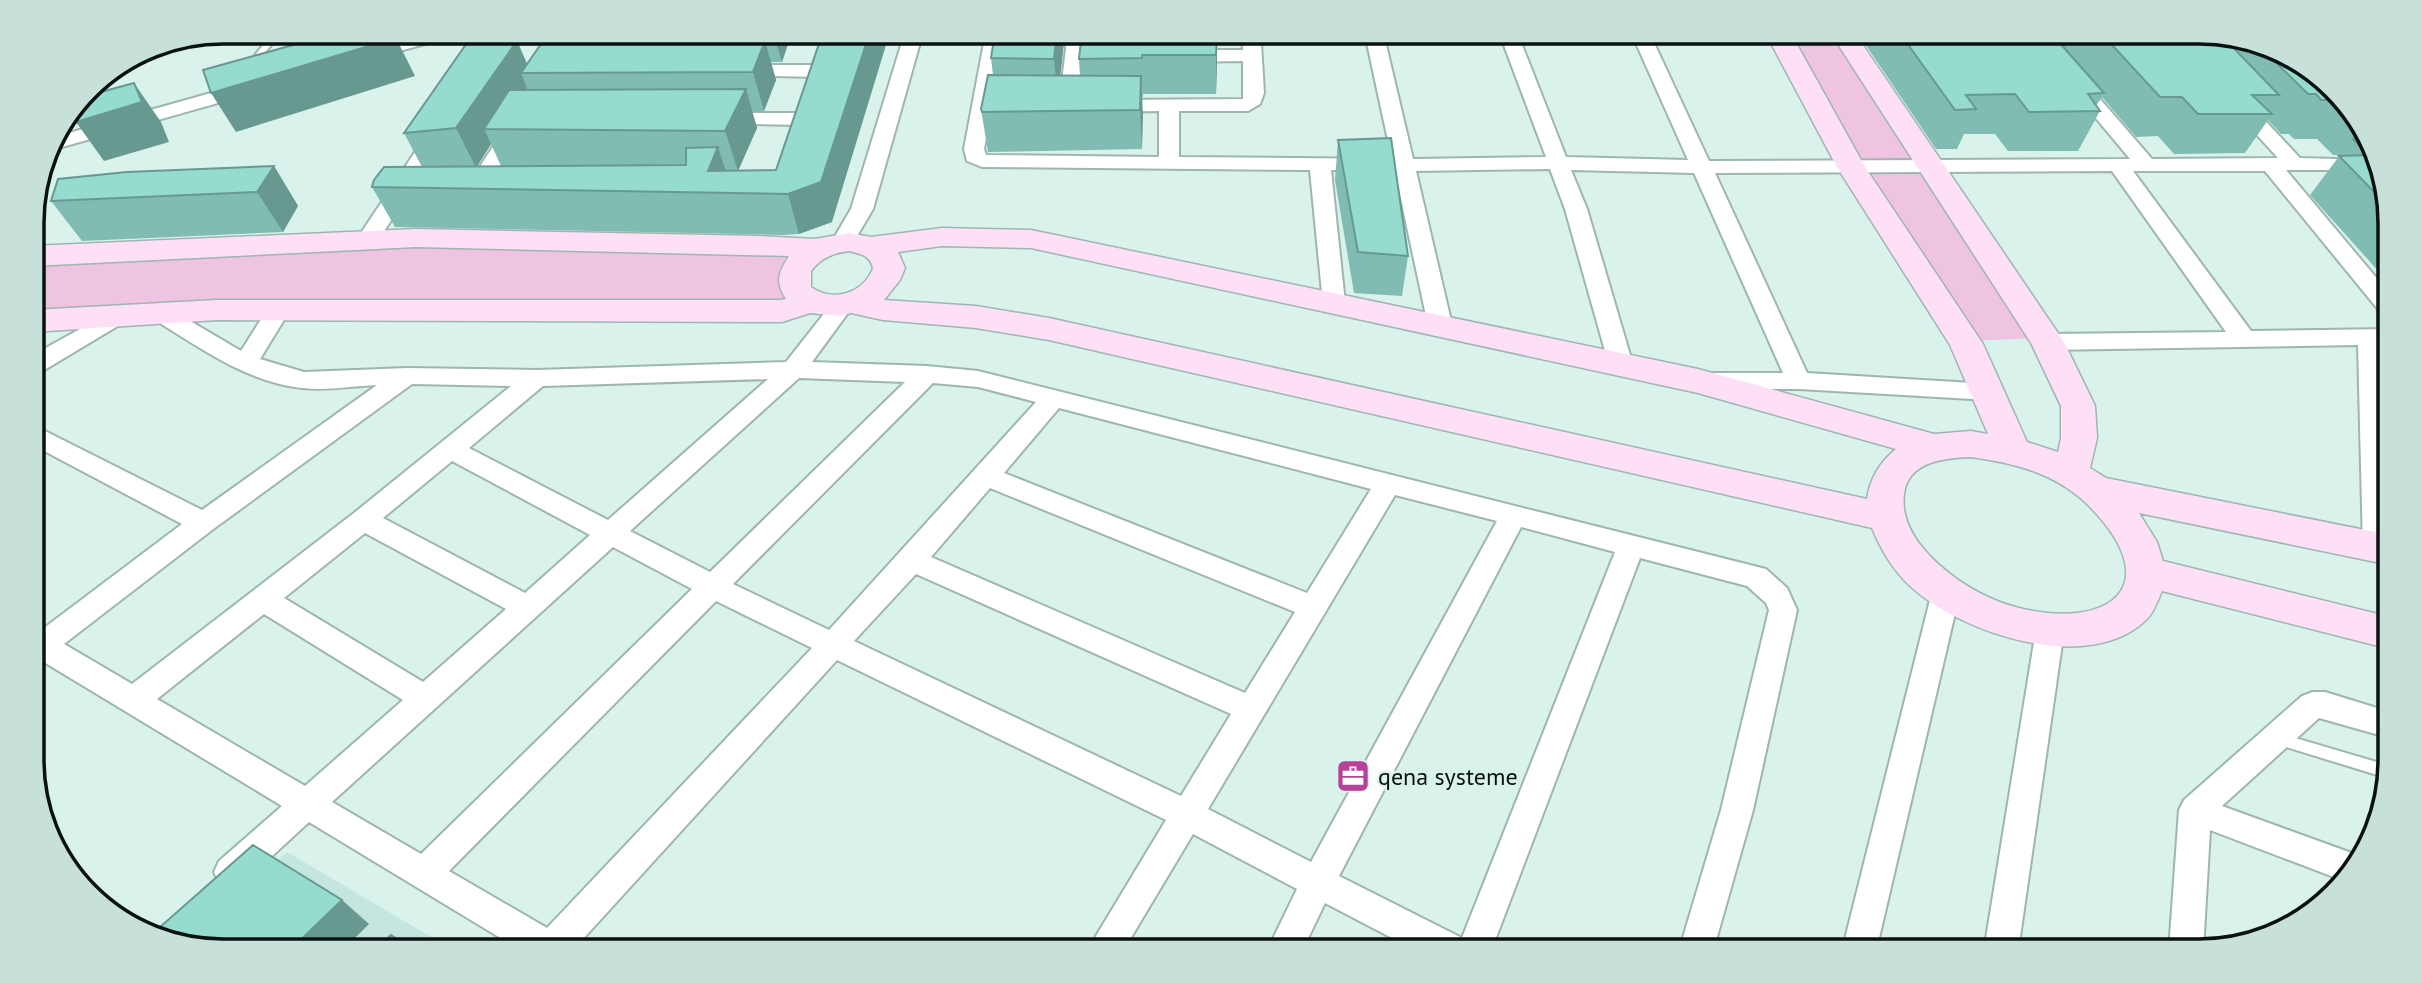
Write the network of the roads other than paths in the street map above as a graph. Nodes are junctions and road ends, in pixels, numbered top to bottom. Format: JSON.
{"nodes":[{"id":1,"x":268,"y":44,"type":"edge"},
{"id":2,"x":405,"y":44,"type":"edge"},
{"id":3,"x":496,"y":44,"type":"edge"},
{"id":4,"x":910,"y":44,"type":"edge"},
{"id":5,"x":993,"y":44,"type":"edge"},
{"id":6,"x":1078,"y":44,"type":"edge"},
{"id":7,"x":1232,"y":44,"type":"edge"},
{"id":8,"x":1258,"y":44,"type":"edge"},
{"id":9,"x":1376,"y":44,"type":"edge"},
{"id":10,"x":1512,"y":44,"type":"edge"},
{"id":11,"x":1646,"y":44,"type":"edge"},
{"id":12,"x":1784,"y":44,"type":"edge"},
{"id":13,"x":1850,"y":44,"type":"edge"},
{"id":14,"x":2043,"y":44,"type":"edge"},
{"id":15,"x":824,"y":51,"type":"edge"},
{"id":16,"x":1169,"y":56,"type":"edge"},
{"id":17,"x":344,"y":61,"type":"edge"},
{"id":18,"x":719,"y":71,"type":"edge"},
{"id":19,"x":817,"y":71,"type":"junction"},
{"id":20,"x":279,"y":80,"type":"joint"},
{"id":21,"x":2220,"y":83,"type":"edge"},
{"id":22,"x":465,"y":92,"type":"edge"},
{"id":23,"x":981,"y":105,"type":"junction"},
{"id":24,"x":1006,"y":105,"type":"edge"},
{"id":25,"x":1044,"y":106,"type":"edge"},
{"id":26,"x":1069,"y":106,"type":"junction"},
{"id":27,"x":1169,"y":107,"type":"junction"},
{"id":28,"x":451,"y":113,"type":"edge"},
{"id":29,"x":526,"y":117,"type":"edge"},
{"id":30,"x":704,"y":119,"type":"edge"},
{"id":31,"x":799,"y":119,"type":"junction"},
{"id":32,"x":64,"y":141,"type":"edge"},
{"id":33,"x":791,"y":141,"type":"edge"},
{"id":34,"x":1557,"y":163,"type":"junction"},
{"id":35,"x":1169,"y":164,"type":"junction"},
{"id":36,"x":2368,"y":164,"type":"edge"},
{"id":37,"x":1320,"y":165,"type":"junction"},
{"id":38,"x":1404,"y":165,"type":"junction"},
{"id":39,"x":2271,"y":165,"type":"junction"},
{"id":40,"x":2295,"y":165,"type":"junction"},
{"id":41,"x":2119,"y":166,"type":"junction"},
{"id":42,"x":2147,"y":166,"type":"junction"},
{"id":43,"x":1704,"y":167,"type":"junction"},
{"id":44,"x":1851,"y":167,"type":"junction"},
{"id":45,"x":1933,"y":167,"type":"junction"},
{"id":46,"x":478,"y":185,"type":"junction"},
{"id":47,"x":506,"y":185,"type":"edge"},
{"id":48,"x":453,"y":186,"type":"edge"},
{"id":49,"x":427,"y":187,"type":"edge"},
{"id":50,"x":401,"y":188,"type":"junction"},
{"id":51,"x":368,"y":239,"type":"junction"},
{"id":52,"x":850,"y":245,"type":"junction"},
{"id":53,"x":44,"y":255,"type":"edge"},
{"id":54,"x":2378,"y":295,"type":"edge"},
{"id":55,"x":1334,"y":303,"type":"junction"},
{"id":56,"x":830,"y":309,"type":"junction"},
{"id":57,"x":278,"y":310,"type":"junction"},
{"id":58,"x":160,"y":313,"type":"junction"},
{"id":59,"x":118,"y":316,"type":"junction"},
{"id":60,"x":44,"y":320,"type":"edge"},
{"id":61,"x":1440,"y":325,"type":"junction"},
{"id":62,"x":2378,"y":337,"type":"edge"},
{"id":63,"x":2244,"y":339,"type":"junction"},
{"id":64,"x":2047,"y":342,"type":"junction"},
{"id":65,"x":44,"y":360,"type":"edge"},
{"id":66,"x":246,"y":362,"type":"junction"},
{"id":67,"x":1621,"y":365,"type":"junction"},
{"id":68,"x":793,"y":370,"type":"junction"},
{"id":69,"x":927,"y":374,"type":"junction"},
{"id":70,"x":407,"y":376,"type":"junction"},
{"id":71,"x":537,"y":377,"type":"junction"},
{"id":72,"x":1798,"y":380,"type":"junction"},
{"id":73,"x":1698,"y":382,"type":"junction"},
{"id":74,"x":1989,"y":393,"type":"junction"},
{"id":75,"x":1054,"y":398,"type":"junction"},
{"id":76,"x":44,"y":440,"type":"edge"},
{"id":77,"x":1934,"y":447,"type":"junction"},
{"id":78,"x":450,"y":449,"type":"junction"},
{"id":79,"x":2013,"y":450,"type":"junction"},
{"id":80,"x":986,"y":476,"type":"junction"},
{"id":81,"x":1389,"y":482,"type":"junction"},
{"id":82,"x":2084,"y":482,"type":"junction"},
{"id":83,"x":1514,"y":515,"type":"junction"},
{"id":84,"x":1885,"y":517,"type":"junction"},
{"id":85,"x":363,"y":520,"type":"junction"},
{"id":86,"x":203,"y":523,"type":"junction"},
{"id":87,"x":610,"y":532,"type":"junction"},
{"id":88,"x":1630,"y":545,"type":"junction"},
{"id":89,"x":2378,"y":547,"type":"edge"},
{"id":90,"x":912,"y":559,"type":"junction"},
{"id":91,"x":2148,"y":572,"type":"junction"},
{"id":92,"x":713,"y":587,"type":"junction"},
{"id":93,"x":1946,"y":592,"type":"junction"},
{"id":94,"x":262,"y":599,"type":"junction"},
{"id":95,"x":527,"y":607,"type":"junction"},
{"id":96,"x":1313,"y":607,"type":"junction"},
{"id":97,"x":2050,"y":630,"type":"junction"},
{"id":98,"x":2378,"y":630,"type":"edge"},
{"id":99,"x":44,"y":640,"type":"edge"},
{"id":100,"x":833,"y":643,"type":"junction"},
{"id":101,"x":44,"y":647,"type":"edge"},
{"id":102,"x":425,"y":698,"type":"junction"},
{"id":103,"x":135,"y":699,"type":"junction"},
{"id":104,"x":1250,"y":709,"type":"junction"},
{"id":105,"x":2378,"y":722,"type":"edge"},
{"id":106,"x":2275,"y":738,"type":"junction"},
{"id":107,"x":2378,"y":769,"type":"edge"},
{"id":108,"x":307,"y":803,"type":"junction"},
{"id":109,"x":2195,"y":810,"type":"junction"},
{"id":110,"x":1186,"y":814,"type":"junction"},
{"id":111,"x":2343,"y":866,"type":"edge"},
{"id":112,"x":424,"y":874,"type":"junction"},
{"id":113,"x":1317,"y":884,"type":"junction"},
{"id":114,"x":213,"y":888,"type":"edge"},
{"id":115,"x":532,"y":939,"type":"edge"},
{"id":116,"x":563,"y":939,"type":"edge"},
{"id":117,"x":1111,"y":939,"type":"edge"},
{"id":118,"x":1290,"y":939,"type":"edge"},
{"id":119,"x":1427,"y":939,"type":"edge"},
{"id":120,"x":1479,"y":939,"type":"edge"},
{"id":121,"x":1699,"y":939,"type":"edge"},
{"id":122,"x":1862,"y":939,"type":"edge"},
{"id":123,"x":2003,"y":939,"type":"edge"},
{"id":124,"x":2187,"y":939,"type":"edge"}],
"edges":[{"from":1,"to":20,"type":"lane"},
{"from":2,"to":17,"type":"street"},
{"from":3,"to":22,"type":"street"},
{"from":4,"to":52,"type":"street"},
{"from":5,"to":23,"type":"street"},
{"from":6,"to":26,"type":"street"},
{"from":7,"to":16,"type":"street"},
{"from":8,"to":27,"type":"street"},
{"from":9,"to":38,"type":"street"},
{"from":10,"to":34,"type":"street"},
{"from":11,"to":43,"type":"street"},
{"from":12,"to":44,"type":"street"},
{"from":13,"to":45,"type":"street"},
{"from":14,"to":42,"type":"street"},
{"from":15,"to":19,"type":"street"},
{"from":18,"to":19,"type":"street"},
{"from":19,"to":31,"type":"street"},
{"from":20,"to":32,"type":"street"},
{"from":21,"to":40,"type":"street"},
{"from":23,"to":24,"type":"street"},
{"from":23,"to":35,"type":"street"},
{"from":25,"to":26,"type":"street"},
{"from":26,"to":27,"type":"street"},
{"from":27,"to":35,"type":"street"},
{"from":28,"to":50,"type":"street"},
{"from":29,"to":46,"type":"street"},
{"from":30,"to":31,"type":"street"},
{"from":31,"to":33,"type":"street"},
{"from":34,"to":38,"type":"street"},
{"from":34,"to":43,"type":"street"},
{"from":34,"to":67,"type":"street"},
{"from":35,"to":37,"type":"street"},
{"from":36,"to":40,"type":"street"},
{"from":37,"to":38,"type":"street"},
{"from":37,"to":55,"type":"street"},
{"from":38,"to":61,"type":"street"},
{"from":39,"to":40,"type":"street"},
{"from":39,"to":42,"type":"street"},
{"from":39,"to":54,"type":"street"},
{"from":41,"to":42,"type":"street"},
{"from":41,"to":45,"type":"street"},
{"from":41,"to":63,"type":"street"},
{"from":43,"to":44,"type":"street"},
{"from":43,"to":72,"type":"street"},
{"from":44,"to":45,"type":"street"},
{"from":44,"to":74,"type":"street"},
{"from":45,"to":64,"type":"street"},
{"from":46,"to":47,"type":"street"},
{"from":46,"to":48,"type":"street"},
{"from":49,"to":50,"type":"street"},
{"from":50,"to":51,"type":"street"},
{"from":51,"to":52,"type":"street"},
{"from":51,"to":53,"type":"street"},
{"from":52,"to":55,"type":"street"},
{"from":52,"to":56,"type":"street"},
{"from":52,"to":56,"type":"street"},
{"from":55,"to":61,"type":"street"},
{"from":56,"to":57,"type":"street"},
{"from":56,"to":68,"type":"street"},
{"from":56,"to":84,"type":"street"},
{"from":57,"to":58,"type":"street"},
{"from":57,"to":66,"type":"street"},
{"from":58,"to":59,"type":"street"},
{"from":58,"to":66,"type":"street"},
{"from":59,"to":60,"type":"street"},
{"from":59,"to":65,"type":"street"},
{"from":61,"to":67,"type":"street"},
{"from":62,"to":63,"type":"street"},
{"from":63,"to":64,"type":"street"},
{"from":64,"to":82,"type":"street"},
{"from":66,"to":70,"type":"street"},
{"from":67,"to":73,"type":"street"},
{"from":68,"to":69,"type":"street"},
{"from":68,"to":71,"type":"street"},
{"from":68,"to":87,"type":"street"},
{"from":69,"to":75,"type":"street"},
{"from":69,"to":92,"type":"street"},
{"from":70,"to":71,"type":"street"},
{"from":70,"to":86,"type":"street"},
{"from":71,"to":78,"type":"street"},
{"from":72,"to":73,"type":"street"},
{"from":72,"to":74,"type":"street"},
{"from":73,"to":77,"type":"street"},
{"from":74,"to":79,"type":"street"},
{"from":75,"to":80,"type":"street"},
{"from":75,"to":81,"type":"street"},
{"from":76,"to":86,"type":"street"},
{"from":77,"to":79,"type":"street"},
{"from":77,"to":84,"type":"street"},
{"from":78,"to":85,"type":"street"},
{"from":78,"to":87,"type":"street"},
{"from":79,"to":82,"type":"street"},
{"from":80,"to":90,"type":"street"},
{"from":80,"to":96,"type":"street"},
{"from":81,"to":83,"type":"street"},
{"from":81,"to":96,"type":"street"},
{"from":82,"to":89,"type":"street"},
{"from":82,"to":91,"type":"street"},
{"from":83,"to":88,"type":"street"},
{"from":83,"to":113,"type":"street"},
{"from":84,"to":93,"type":"street"},
{"from":85,"to":94,"type":"street"},
{"from":85,"to":95,"type":"street"},
{"from":86,"to":99,"type":"street"},
{"from":87,"to":92,"type":"street"},
{"from":87,"to":95,"type":"street"},
{"from":88,"to":120,"type":"street"},
{"from":88,"to":121,"type":"street"},
{"from":90,"to":100,"type":"street"},
{"from":90,"to":104,"type":"street"},
{"from":91,"to":97,"type":"street"},
{"from":91,"to":98,"type":"street"},
{"from":92,"to":100,"type":"street"},
{"from":92,"to":112,"type":"street"},
{"from":93,"to":97,"type":"street"},
{"from":93,"to":122,"type":"street"},
{"from":94,"to":102,"type":"street"},
{"from":94,"to":103,"type":"street"},
{"from":95,"to":102,"type":"street"},
{"from":96,"to":104,"type":"street"},
{"from":97,"to":123,"type":"street"},
{"from":100,"to":110,"type":"street"},
{"from":100,"to":116,"type":"street"},
{"from":101,"to":103,"type":"street"},
{"from":102,"to":108,"type":"street"},
{"from":103,"to":108,"type":"street"},
{"from":104,"to":110,"type":"street"},
{"from":105,"to":106,"type":"street"},
{"from":106,"to":107,"type":"lane"},
{"from":106,"to":109,"type":"street"},
{"from":108,"to":112,"type":"street"},
{"from":108,"to":114,"type":"street"},
{"from":109,"to":111,"type":"street"},
{"from":109,"to":124,"type":"street"},
{"from":110,"to":113,"type":"street"},
{"from":110,"to":117,"type":"street"},
{"from":112,"to":115,"type":"street"},
{"from":113,"to":118,"type":"street"},
{"from":113,"to":119,"type":"street"}]}
